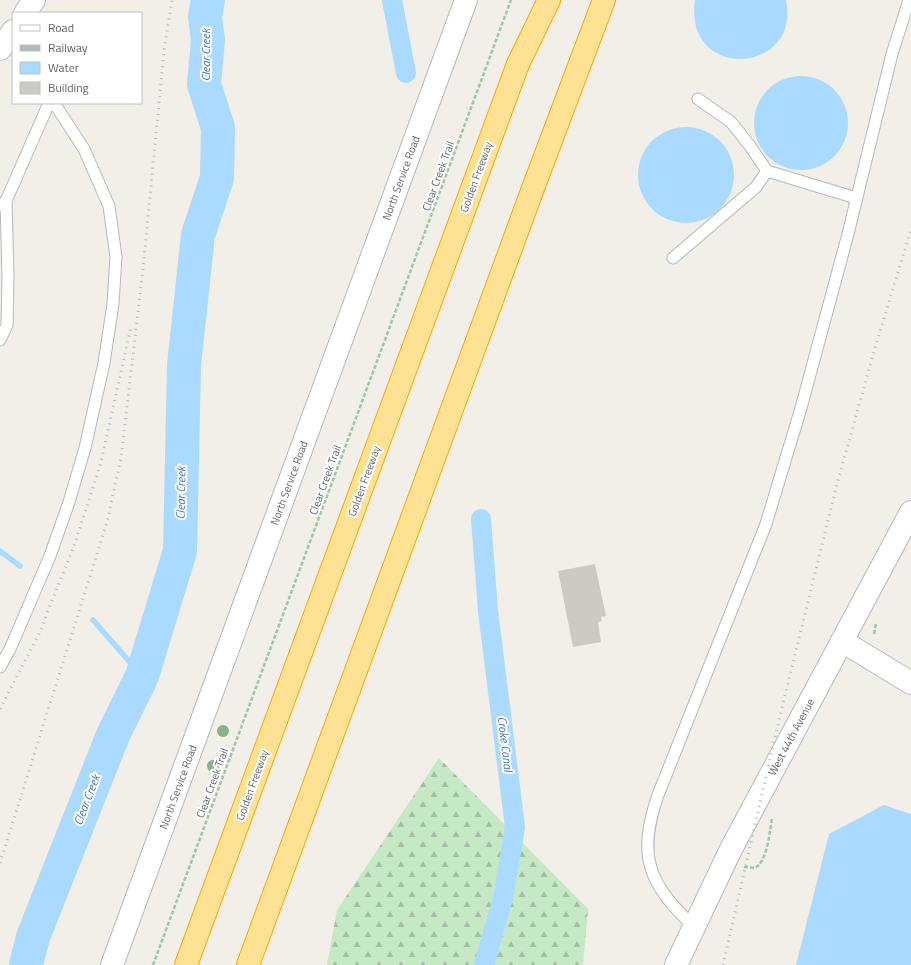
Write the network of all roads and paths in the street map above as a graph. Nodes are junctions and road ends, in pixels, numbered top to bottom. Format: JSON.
{"nodes":[{"id":1,"x":34,"y":0,"type":"edge"},
{"id":2,"x":466,"y":0,"type":"edge"},
{"id":3,"x":511,"y":0,"type":"edge"},
{"id":4,"x":549,"y":0,"type":"edge"},
{"id":5,"x":604,"y":0,"type":"edge"},
{"id":6,"x":909,"y":0,"type":"edge"},
{"id":7,"x":26,"y":12,"type":"edge"},
{"id":8,"x":698,"y":99,"type":"dead end"},
{"id":9,"x":49,"y":104,"type":"edge"},
{"id":10,"x":55,"y":104,"type":"edge"},
{"id":11,"x":767,"y":171,"type":"junction"},
{"id":12,"x":856,"y":198,"type":"junction"},
{"id":13,"x":3,"y":204,"type":"edge"},
{"id":14,"x":674,"y":258,"type":"dead end"},
{"id":15,"x":0,"y":340,"type":"edge"},
{"id":16,"x":911,"y":512,"type":"edge"},
{"id":17,"x":842,"y":642,"type":"junction"},
{"id":18,"x":0,"y":667,"type":"edge"},
{"id":19,"x":911,"y":683,"type":"edge"},
{"id":20,"x":693,"y":926,"type":"junction"},
{"id":21,"x":112,"y":965,"type":"edge"},
{"id":22,"x":153,"y":965,"type":"edge"},
{"id":23,"x":186,"y":965,"type":"edge"},
{"id":24,"x":248,"y":965,"type":"edge"},
{"id":25,"x":676,"y":965,"type":"edge"}],
"edges":[{"from":1,"to":7,"type":"street"},
{"from":2,"to":21,"type":"street","name":"North Service Road"},
{"from":3,"to":22,"type":"path","name":"Clear Creek Trail"},
{"from":4,"to":23,"type":"highway","name":"Golden Freeway"},
{"from":5,"to":24,"type":"highway"},
{"from":6,"to":12,"type":"lane"},
{"from":8,"to":11,"type":"lane"},
{"from":9,"to":13,"type":"lane"},
{"from":10,"to":18,"type":"lane"},
{"from":11,"to":12,"type":"lane"},
{"from":11,"to":14,"type":"lane"},
{"from":12,"to":20,"type":"lane"},
{"from":13,"to":15,"type":"lane"},
{"from":16,"to":17,"type":"street","name":"West 44th Avenue"},
{"from":17,"to":19,"type":"street"},
{"from":17,"to":20,"type":"street","name":"West 44th Avenue"},
{"from":20,"to":25,"type":"street","name":"West 44th Avenue"}]}
